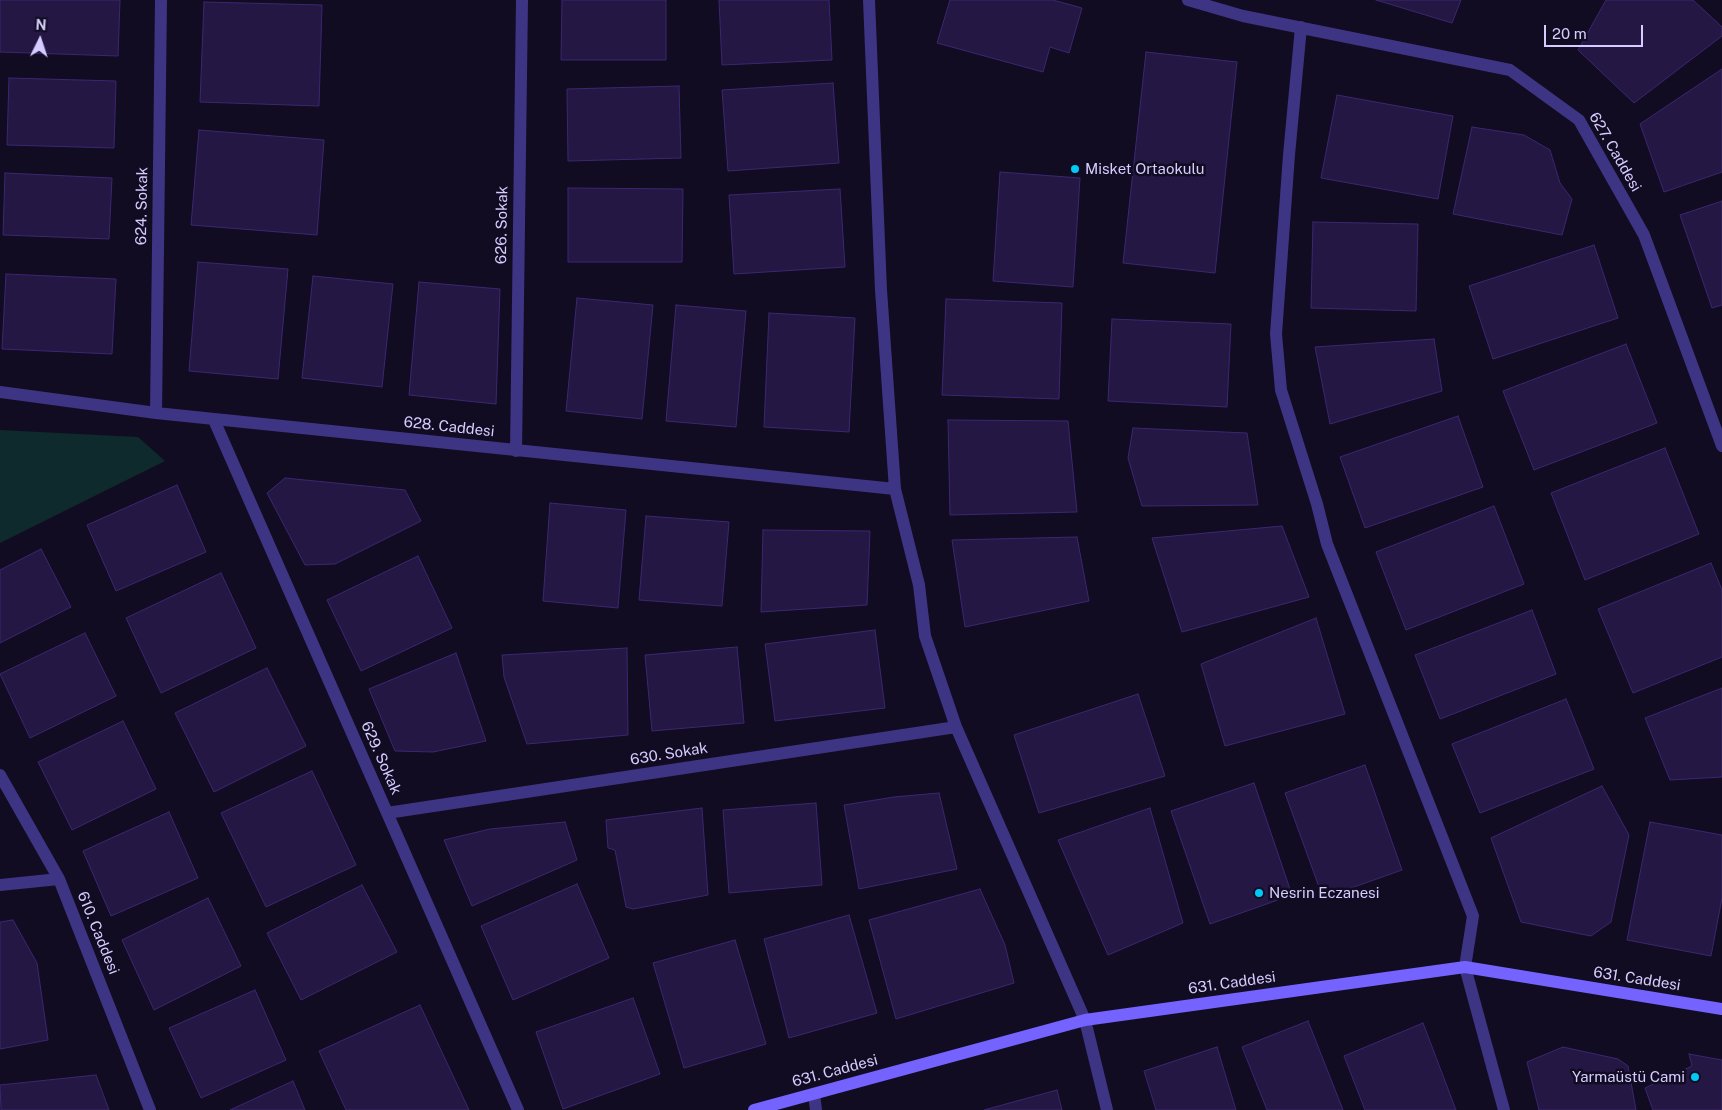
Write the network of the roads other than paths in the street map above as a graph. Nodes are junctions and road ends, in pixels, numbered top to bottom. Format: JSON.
{"nodes":[{"id":1,"x":161,"y":0,"type":"edge"},
{"id":2,"x":522,"y":0,"type":"edge"},
{"id":3,"x":869,"y":0,"type":"edge"},
{"id":4,"x":1188,"y":0,"type":"edge"},
{"id":5,"x":1301,"y":27,"type":"junction"},
{"id":6,"x":0,"y":392,"type":"edge"},
{"id":7,"x":156,"y":413,"type":"junction"},
{"id":8,"x":214,"y":420,"type":"junction"},
{"id":9,"x":1722,"y":446,"type":"edge"},
{"id":10,"x":516,"y":451,"type":"junction"},
{"id":11,"x":895,"y":489,"type":"junction"},
{"id":12,"x":956,"y":727,"type":"junction"},
{"id":13,"x":0,"y":775,"type":"edge"},
{"id":14,"x":387,"y":812,"type":"junction"},
{"id":15,"x":59,"y":879,"type":"junction"},
{"id":16,"x":0,"y":885,"type":"edge"},
{"id":17,"x":1465,"y":967,"type":"junction"},
{"id":18,"x":1722,"y":1009,"type":"edge"},
{"id":19,"x":1085,"y":1020,"type":"junction"},
{"id":20,"x":814,"y":1094,"type":"junction"},
{"id":21,"x":150,"y":1110,"type":"edge"},
{"id":22,"x":518,"y":1110,"type":"edge"},
{"id":23,"x":754,"y":1110,"type":"edge"},
{"id":24,"x":816,"y":1110,"type":"edge"},
{"id":25,"x":1108,"y":1110,"type":"edge"},
{"id":26,"x":1504,"y":1110,"type":"edge"}],
"edges":[{"from":1,"to":7,"type":"street","name":"624. Sokak"},
{"from":2,"to":10,"type":"street","name":"626. Sokak"},
{"from":3,"to":11,"type":"street"},
{"from":4,"to":5,"type":"street","name":"627. Caddesi"},
{"from":5,"to":9,"type":"street","name":"627. Caddesi"},
{"from":5,"to":17,"type":"street"},
{"from":6,"to":7,"type":"street","name":"628. Caddesi"},
{"from":7,"to":8,"type":"street","name":"628. Caddesi"},
{"from":8,"to":10,"type":"street","name":"628. Caddesi"},
{"from":8,"to":14,"type":"street","name":"629. Sokak"},
{"from":10,"to":11,"type":"street","name":"628. Caddesi"},
{"from":11,"to":12,"type":"street"},
{"from":12,"to":14,"type":"street","name":"630. Sokak"},
{"from":12,"to":19,"type":"street"},
{"from":13,"to":15,"type":"street","name":"610. Caddesi"},
{"from":14,"to":22,"type":"street","name":"629. Sokak"},
{"from":15,"to":16,"type":"street"},
{"from":15,"to":21,"type":"street","name":"610. Caddesi"},
{"from":17,"to":18,"type":"street","name":"631. Caddesi"},
{"from":17,"to":19,"type":"street","name":"631. Caddesi"},
{"from":17,"to":26,"type":"street"},
{"from":19,"to":20,"type":"street","name":"631. Caddesi"},
{"from":19,"to":25,"type":"street"},
{"from":20,"to":23,"type":"street","name":"631. Caddesi"},
{"from":20,"to":24,"type":"street"}]}
